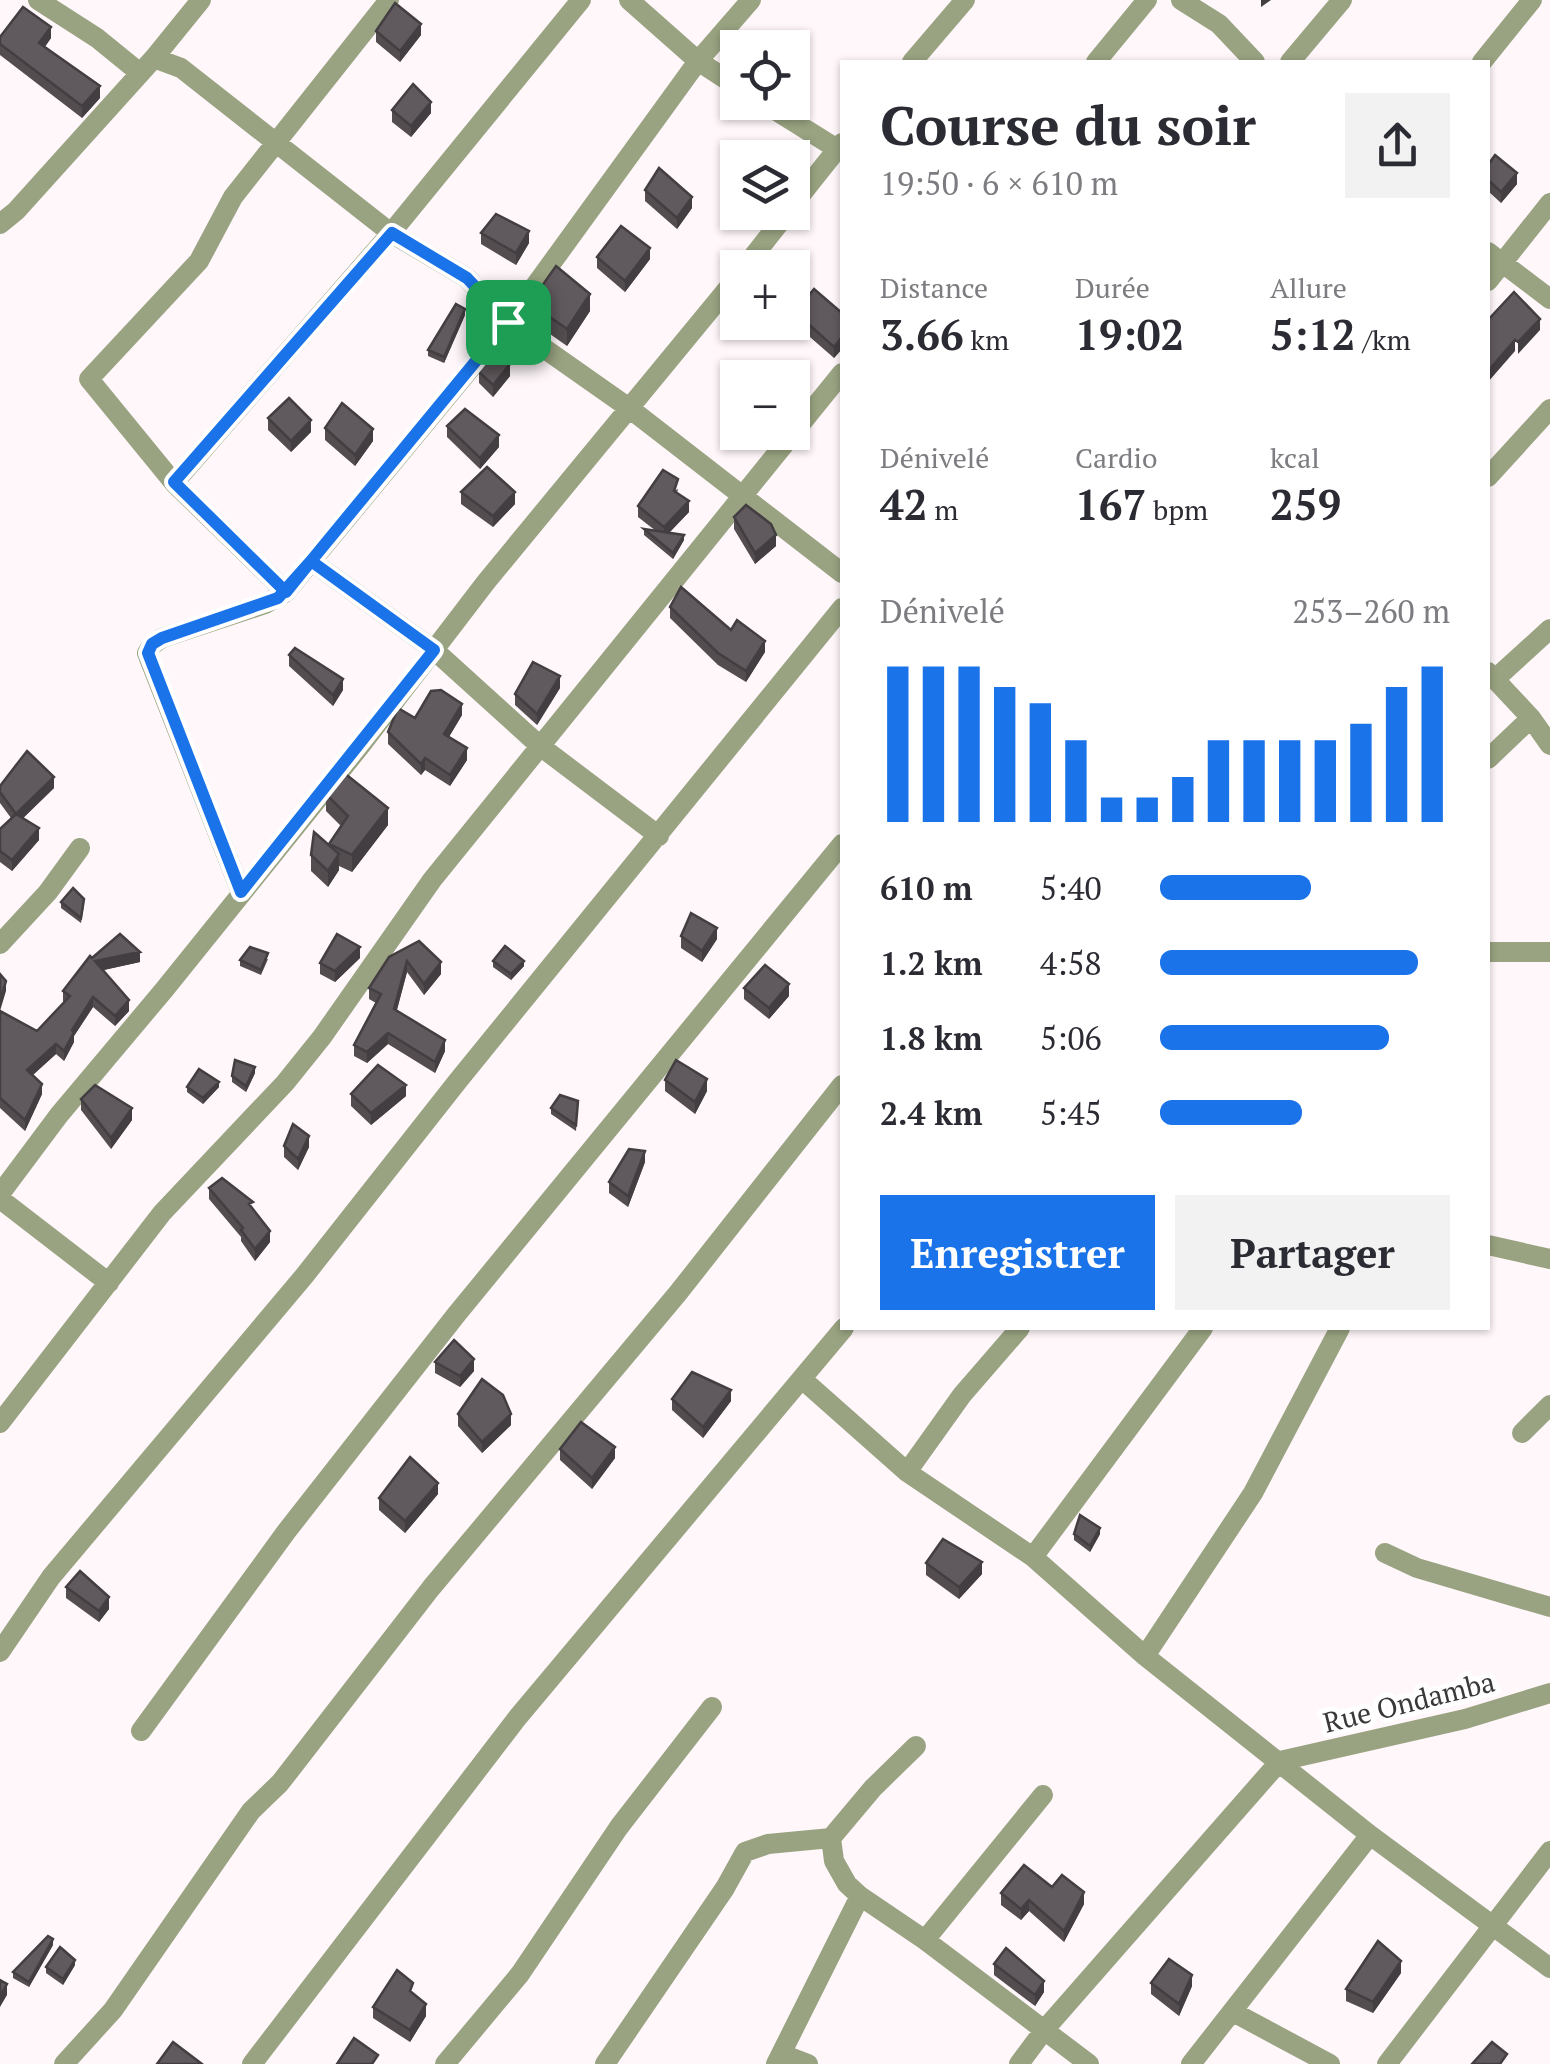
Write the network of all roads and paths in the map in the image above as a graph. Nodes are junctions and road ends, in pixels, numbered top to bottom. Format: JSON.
{"nodes":[{"id":1,"x":38,"y":0,"type":"edge"},
{"id":2,"x":201,"y":0,"type":"edge"},
{"id":3,"x":389,"y":0,"type":"edge"},
{"id":4,"x":581,"y":0,"type":"edge"},
{"id":5,"x":628,"y":0,"type":"edge"},
{"id":6,"x":751,"y":0,"type":"edge"},
{"id":7,"x":965,"y":0,"type":"edge"},
{"id":8,"x":1147,"y":0,"type":"edge"},
{"id":9,"x":1181,"y":0,"type":"edge"},
{"id":10,"x":1342,"y":0,"type":"edge"},
{"id":11,"x":1532,"y":0,"type":"edge"},
{"id":12,"x":914,"y":60,"type":"edge"},
{"id":13,"x":1098,"y":60,"type":"edge"},
{"id":14,"x":1253,"y":60,"type":"edge"},
{"id":15,"x":1292,"y":60,"type":"edge"},
{"id":16,"x":1484,"y":60,"type":"edge"},
{"id":17,"x":698,"y":61,"type":"junction"},
{"id":18,"x":147,"y":66,"type":"junction"},
{"id":19,"x":720,"y":75,"type":"edge"},
{"id":20,"x":793,"y":120,"type":"edge"},
{"id":21,"x":274,"y":143,"type":"junction"},
{"id":22,"x":840,"y":147,"type":"edge"},
{"id":23,"x":840,"y":149,"type":"edge"},
{"id":24,"x":810,"y":185,"type":"edge"},
{"id":25,"x":1550,"y":203,"type":"edge"},
{"id":26,"x":0,"y":224,"type":"edge"},
{"id":27,"x":774,"y":230,"type":"edge"},
{"id":28,"x":392,"y":233,"type":"junction"},
{"id":29,"x":758,"y":250,"type":"edge"},
{"id":30,"x":1494,"y":258,"type":"edge"},
{"id":31,"x":720,"y":298,"type":"edge"},
{"id":32,"x":1550,"y":299,"type":"edge"},
{"id":33,"x":508,"y":322,"type":"junction"},
{"id":34,"x":840,"y":375,"type":"edge"},
{"id":35,"x":629,"y":408,"type":"junction"},
{"id":36,"x":1550,"y":408,"type":"edge"},
{"id":37,"x":1490,"y":475,"type":"edge"},
{"id":38,"x":174,"y":482,"type":"junction"},
{"id":39,"x":742,"y":497,"type":"junction"},
{"id":40,"x":311,"y":561,"type":"junction"},
{"id":41,"x":840,"y":571,"type":"edge"},
{"id":42,"x":286,"y":592,"type":"junction"},
{"id":43,"x":840,"y":610,"type":"edge"},
{"id":44,"x":1550,"y":629,"type":"edge"},
{"id":45,"x":434,"y":650,"type":"junction"},
{"id":46,"x":1491,"y":676,"type":"edge"},
{"id":47,"x":1531,"y":718,"type":"junction"},
{"id":48,"x":1550,"y":745,"type":"edge"},
{"id":49,"x":540,"y":746,"type":"junction"},
{"id":50,"x":1490,"y":757,"type":"edge"},
{"id":51,"x":659,"y":836,"type":"junction"},
{"id":52,"x":840,"y":846,"type":"edge"},
{"id":53,"x":80,"y":848,"type":"dead end"},
{"id":54,"x":241,"y":892,"type":"junction"},
{"id":55,"x":0,"y":944,"type":"edge"},
{"id":56,"x":1490,"y":952,"type":"edge"},
{"id":57,"x":1550,"y":952,"type":"edge"},
{"id":58,"x":840,"y":1088,"type":"edge"},
{"id":59,"x":0,"y":1196,"type":"edge"},
{"id":60,"x":1490,"y":1245,"type":"edge"},
{"id":61,"x":1550,"y":1259,"type":"edge"},
{"id":62,"x":109,"y":1283,"type":"junction"},
{"id":63,"x":842,"y":1330,"type":"edge"},
{"id":64,"x":1018,"y":1330,"type":"edge"},
{"id":65,"x":1203,"y":1330,"type":"edge"},
{"id":66,"x":1339,"y":1330,"type":"edge"},
{"id":67,"x":802,"y":1378,"type":"junction"},
{"id":68,"x":1550,"y":1406,"type":"edge"},
{"id":69,"x":0,"y":1423,"type":"edge"},
{"id":70,"x":1522,"y":1433,"type":"dead end"},
{"id":71,"x":908,"y":1472,"type":"junction"},
{"id":72,"x":1385,"y":1553,"type":"dead end"},
{"id":73,"x":1033,"y":1557,"type":"junction"},
{"id":74,"x":1550,"y":1607,"type":"edge"},
{"id":75,"x":0,"y":1652,"type":"edge"},
{"id":76,"x":1145,"y":1656,"type":"junction"},
{"id":77,"x":1550,"y":1693,"type":"edge"},
{"id":78,"x":712,"y":1707,"type":"dead end"},
{"id":79,"x":141,"y":1732,"type":"dead end"},
{"id":80,"x":916,"y":1746,"type":"dead end"},
{"id":81,"x":1280,"y":1761,"type":"junction"},
{"id":82,"x":1043,"y":1795,"type":"dead end"},
{"id":83,"x":1370,"y":1835,"type":"junction"},
{"id":84,"x":830,"y":1838,"type":"junction"},
{"id":85,"x":1550,"y":1852,"type":"edge"},
{"id":86,"x":860,"y":1896,"type":"junction"},
{"id":87,"x":1492,"y":1925,"type":"junction"},
{"id":88,"x":925,"y":1940,"type":"junction"},
{"id":89,"x":1550,"y":1968,"type":"edge"},
{"id":90,"x":1233,"y":2012,"type":"junction"},
{"id":91,"x":1045,"y":2028,"type":"junction"},
{"id":92,"x":779,"y":2059,"type":"edge"},
{"id":93,"x":64,"y":2064,"type":"edge"},
{"id":94,"x":252,"y":2064,"type":"edge"},
{"id":95,"x":445,"y":2064,"type":"edge"},
{"id":96,"x":605,"y":2064,"type":"edge"},
{"id":97,"x":808,"y":2064,"type":"edge"},
{"id":98,"x":1019,"y":2064,"type":"edge"},
{"id":99,"x":1089,"y":2064,"type":"edge"},
{"id":100,"x":1192,"y":2064,"type":"edge"},
{"id":101,"x":1330,"y":2064,"type":"edge"},
{"id":102,"x":1387,"y":2064,"type":"edge"}],
"edges":[{"from":1,"to":18,"type":"street"},
{"from":2,"to":18,"type":"street"},
{"from":3,"to":21,"type":"street"},
{"from":4,"to":28,"type":"street"},
{"from":5,"to":17,"type":"street"},
{"from":6,"to":17,"type":"street"},
{"from":7,"to":12,"type":"street"},
{"from":8,"to":13,"type":"street"},
{"from":9,"to":14,"type":"street"},
{"from":10,"to":15,"type":"street"},
{"from":11,"to":16,"type":"street"},
{"from":17,"to":19,"type":"street"},
{"from":17,"to":33,"type":"street"},
{"from":18,"to":21,"type":"street"},
{"from":18,"to":26,"type":"street"},
{"from":20,"to":22,"type":"street"},
{"from":21,"to":28,"type":"street"},
{"from":21,"to":38,"type":"street"},
{"from":23,"to":24,"type":"street"},
{"from":25,"to":30,"type":"street"},
{"from":27,"to":29,"type":"street"},
{"from":28,"to":33,"type":"street"},
{"from":28,"to":38,"type":"street"},
{"from":30,"to":32,"type":"street"},
{"from":31,"to":35,"type":"street"},
{"from":33,"to":35,"type":"street"},
{"from":33,"to":40,"type":"street"},
{"from":34,"to":39,"type":"street"},
{"from":35,"to":39,"type":"street"},
{"from":35,"to":45,"type":"street"},
{"from":36,"to":37,"type":"street"},
{"from":38,"to":42,"type":"street"},
{"from":39,"to":41,"type":"street"},
{"from":39,"to":49,"type":"street"},
{"from":40,"to":42,"type":"street"},
{"from":40,"to":45,"type":"street"},
{"from":42,"to":54,"type":"street"},
{"from":43,"to":51,"type":"street"},
{"from":44,"to":46,"type":"street"},
{"from":45,"to":49,"type":"street"},
{"from":45,"to":54,"type":"street"},
{"from":46,"to":47,"type":"street"},
{"from":47,"to":48,"type":"street"},
{"from":47,"to":50,"type":"street"},
{"from":49,"to":51,"type":"street"},
{"from":49,"to":62,"type":"street"},
{"from":51,"to":75,"type":"street"},
{"from":52,"to":79,"type":"street"},
{"from":53,"to":55,"type":"street"},
{"from":54,"to":59,"type":"street"},
{"from":56,"to":57,"type":"street"},
{"from":58,"to":93,"type":"street"},
{"from":59,"to":62,"type":"street"},
{"from":60,"to":61,"type":"street"},
{"from":62,"to":69,"type":"street"},
{"from":63,"to":67,"type":"street"},
{"from":64,"to":71,"type":"street"},
{"from":65,"to":73,"type":"street"},
{"from":66,"to":76,"type":"street"},
{"from":67,"to":71,"type":"street"},
{"from":67,"to":94,"type":"street"},
{"from":68,"to":70,"type":"street"},
{"from":71,"to":73,"type":"street"},
{"from":72,"to":74,"type":"street"},
{"from":73,"to":76,"type":"street"},
{"from":76,"to":81,"type":"street"},
{"from":77,"to":81,"type":"street","name":"Rue Ondamba"},
{"from":78,"to":95,"type":"street"},
{"from":80,"to":84,"type":"street"},
{"from":81,"to":83,"type":"street"},
{"from":81,"to":91,"type":"street"},
{"from":82,"to":88,"type":"street"},
{"from":83,"to":87,"type":"street"},
{"from":83,"to":90,"type":"street"},
{"from":84,"to":86,"type":"street"},
{"from":84,"to":96,"type":"street"},
{"from":85,"to":87,"type":"street"},
{"from":86,"to":88,"type":"street"},
{"from":86,"to":92,"type":"street"},
{"from":87,"to":89,"type":"street"},
{"from":87,"to":102,"type":"street"},
{"from":88,"to":91,"type":"street"},
{"from":90,"to":100,"type":"street"},
{"from":90,"to":101,"type":"street"},
{"from":91,"to":98,"type":"street"},
{"from":91,"to":99,"type":"street"},
{"from":92,"to":97,"type":"street"}]}
